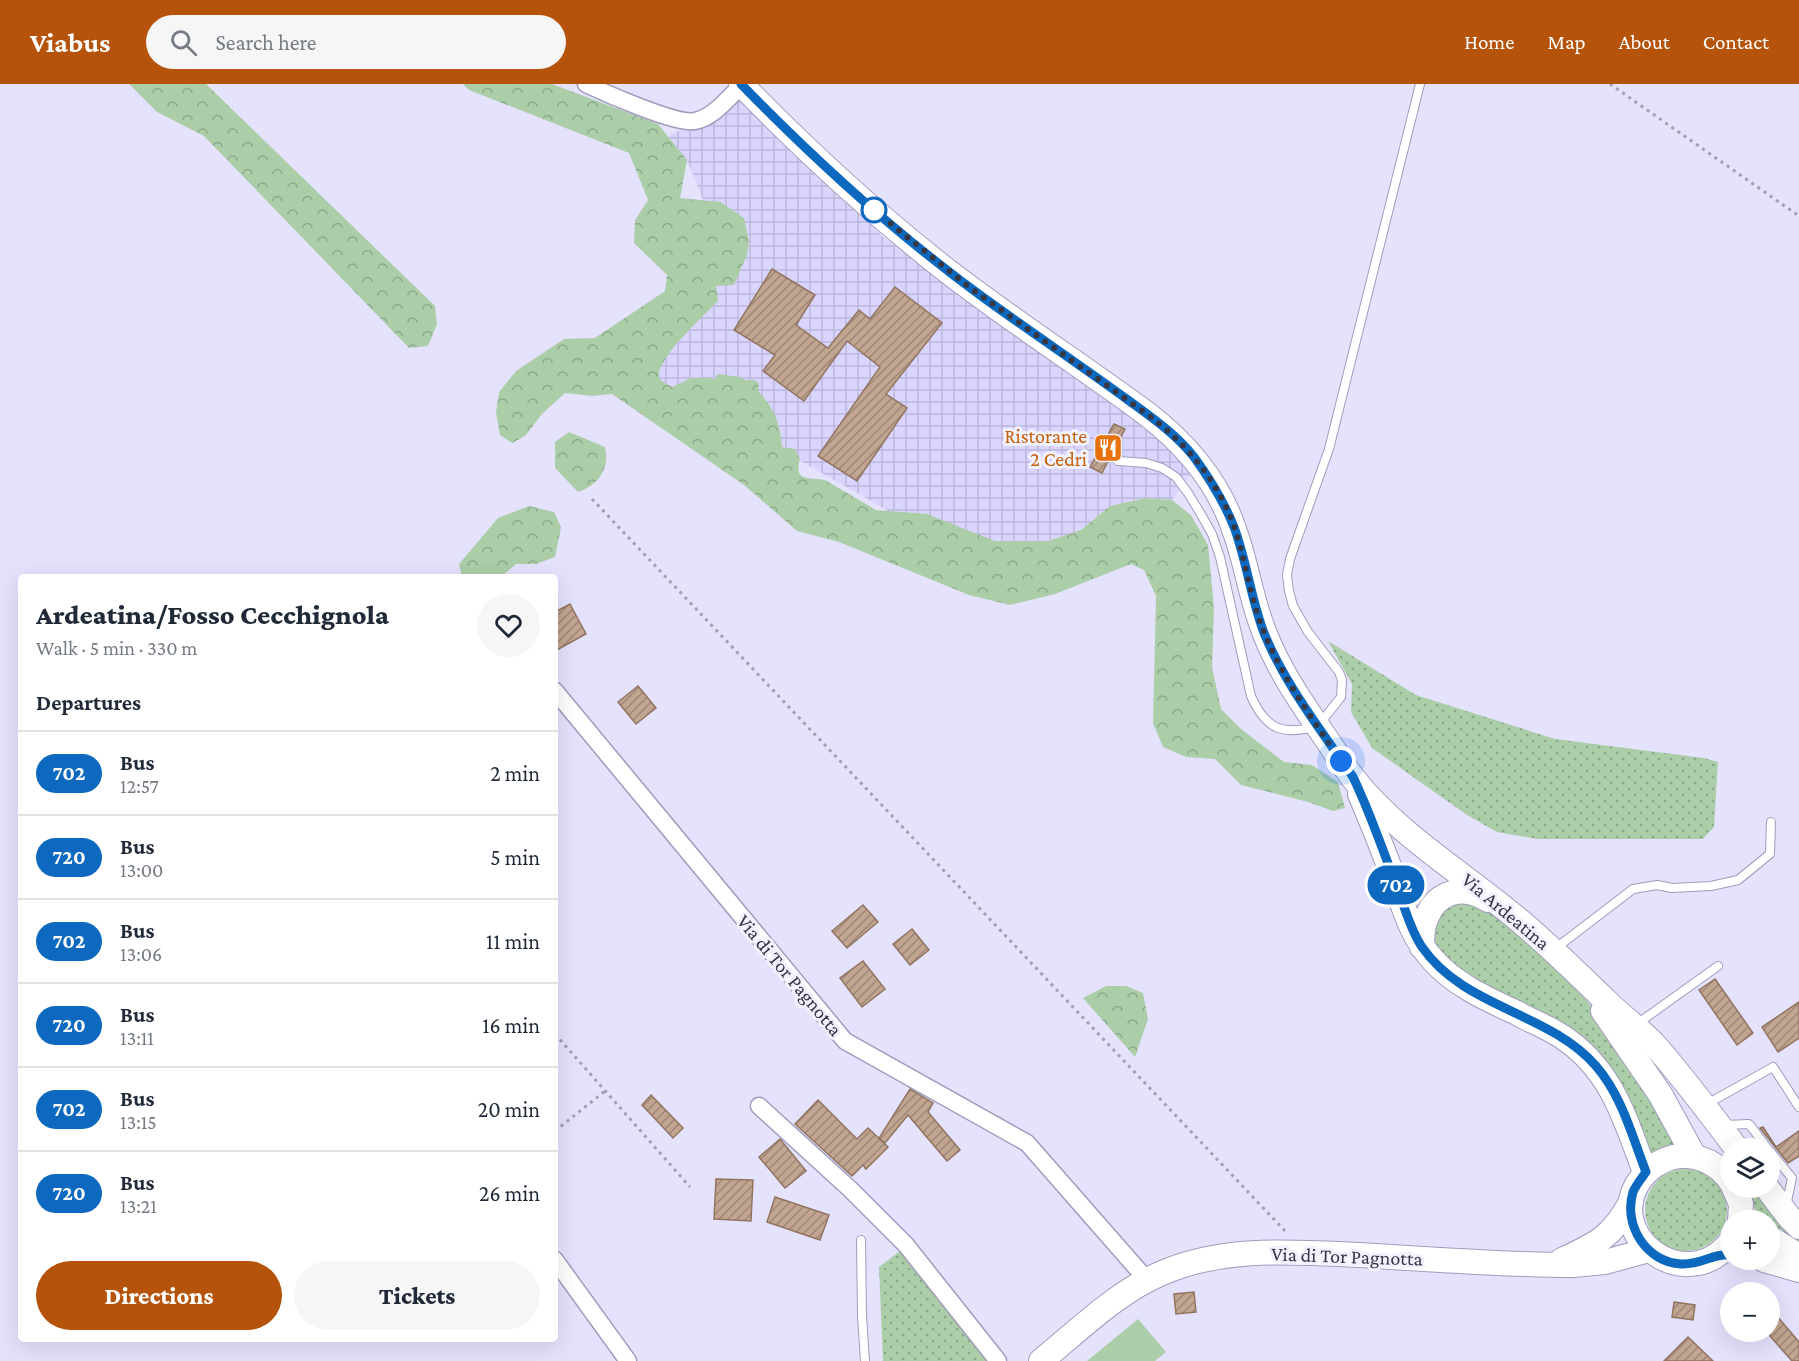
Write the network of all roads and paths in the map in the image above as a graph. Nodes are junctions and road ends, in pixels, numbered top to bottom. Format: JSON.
{"nodes":[{"id":1,"x":586,"y":84,"type":"edge"},
{"id":2,"x":1420,"y":84,"type":"edge"},
{"id":3,"x":1610,"y":84,"type":"edge"},
{"id":4,"x":741,"y":85,"type":"edge"},
{"id":5,"x":1799,"y":216,"type":"edge"},
{"id":6,"x":1118,"y":461,"type":"dead end"},
{"id":7,"x":592,"y":499,"type":"dead end"},
{"id":8,"x":558,"y":695,"type":"edge"},
{"id":9,"x":1318,"y":726,"type":"junction"},
{"id":10,"x":1353,"y":778,"type":"junction"},
{"id":11,"x":1771,"y":822,"type":"dead end"},
{"id":12,"x":1516,"y":917,"type":"junction"},
{"id":13,"x":1422,"y":947,"type":"junction"},
{"id":14,"x":1553,"y":950,"type":"junction"},
{"id":15,"x":1718,"y":966,"type":"dead end"},
{"id":16,"x":1577,"y":974,"type":"junction"},
{"id":17,"x":1635,"y":1026,"type":"junction"},
{"id":18,"x":558,"y":1037,"type":"edge"},
{"id":19,"x":605,"y":1091,"type":"junction"},
{"id":20,"x":759,"y":1106,"type":"dead end"},
{"id":21,"x":1704,"y":1106,"type":"junction"},
{"id":22,"x":1799,"y":1107,"type":"edge"},
{"id":23,"x":1720,"y":1126,"type":"junction"},
{"id":24,"x":558,"y":1129,"type":"edge"},
{"id":25,"x":1729,"y":1138,"type":"edge"},
{"id":26,"x":1760,"y":1138,"type":"edge"},
{"id":27,"x":1694,"y":1156,"type":"junction"},
{"id":28,"x":1780,"y":1164,"type":"edge"},
{"id":29,"x":1720,"y":1170,"type":"edge"},
{"id":30,"x":1646,"y":1172,"type":"junction"},
{"id":31,"x":690,"y":1188,"type":"dead end"},
{"id":32,"x":1775,"y":1198,"type":"edge"},
{"id":33,"x":1631,"y":1202,"type":"junction"},
{"id":34,"x":1792,"y":1220,"type":"edge"},
{"id":35,"x":861,"y":1240,"type":"dead end"},
{"id":36,"x":1780,"y":1244,"type":"edge"},
{"id":37,"x":1649,"y":1250,"type":"junction"},
{"id":38,"x":1305,"y":1252,"type":"junction"},
{"id":39,"x":1720,"y":1253,"type":"edge"},
{"id":40,"x":1799,"y":1256,"type":"edge"},
{"id":41,"x":558,"y":1264,"type":"edge"},
{"id":42,"x":1552,"y":1265,"type":"junction"},
{"id":43,"x":1780,"y":1265,"type":"edge"},
{"id":44,"x":1799,"y":1270,"type":"edge"},
{"id":45,"x":1147,"y":1280,"type":"junction"},
{"id":46,"x":628,"y":1361,"type":"edge"},
{"id":47,"x":865,"y":1361,"type":"edge"},
{"id":48,"x":998,"y":1361,"type":"edge"},
{"id":49,"x":1041,"y":1361,"type":"edge"}],
"edges":[{"from":1,"to":4,"type":"street"},
{"from":2,"to":9,"type":"lane"},
{"from":3,"to":5,"type":"path"},
{"from":4,"to":9,"type":"main road","name":"Via Ardeatina"},
{"from":6,"to":9,"type":"lane"},
{"from":7,"to":38,"type":"path"},
{"from":8,"to":45,"type":"street","name":"Via di Tor Pagnotta"},
{"from":9,"to":10,"type":"main road","name":"Via Ardeatina"},
{"from":10,"to":12,"type":"main road","name":"Via Ardeatina"},
{"from":10,"to":13,"type":"main road","name":"Via Ardeatina"},
{"from":11,"to":14,"type":"lane"},
{"from":12,"to":13,"type":"main road"},
{"from":12,"to":14,"type":"main road","name":"Via Ardeatina"},
{"from":13,"to":30,"type":"main road","name":"Via Ardeatina"},
{"from":14,"to":16,"type":"main road","name":"Via Ardeatina"},
{"from":15,"to":17,"type":"lane"},
{"from":16,"to":17,"type":"main road","name":"Via Ardeatina"},
{"from":16,"to":27,"type":"main road","name":"Via Ardeatina"},
{"from":17,"to":21,"type":"main road","name":"Via Ardeatina"},
{"from":18,"to":19,"type":"path"},
{"from":19,"to":24,"type":"path"},
{"from":19,"to":31,"type":"path"},
{"from":20,"to":48,"type":"street"},
{"from":21,"to":22,"type":"lane"},
{"from":21,"to":23,"type":"main road","name":"Via Ardeatina"},
{"from":23,"to":25,"type":"main road","name":"Via Ardeatina"},
{"from":23,"to":26,"type":"lane"},
{"from":27,"to":29,"type":"main road"},
{"from":27,"to":30,"type":"main road"},
{"from":28,"to":34,"type":"lane"},
{"from":30,"to":33,"type":"main road"},
{"from":32,"to":34,"type":"main road"},
{"from":33,"to":37,"type":"main road"},
{"from":33,"to":42,"type":"main road"},
{"from":35,"to":47,"type":"lane"},
{"from":36,"to":40,"type":"main road"},
{"from":37,"to":39,"type":"main road"},
{"from":37,"to":42,"type":"main road","name":"Via di Tor Pagnotta"},
{"from":38,"to":42,"type":"main road","name":"Via di Tor Pagnotta"},
{"from":38,"to":45,"type":"main road","name":"Via di Tor Pagnotta"},
{"from":41,"to":46,"type":"street"},
{"from":43,"to":44,"type":"main road"},
{"from":45,"to":49,"type":"main road","name":"Via di Tor Pagnotta"}]}
